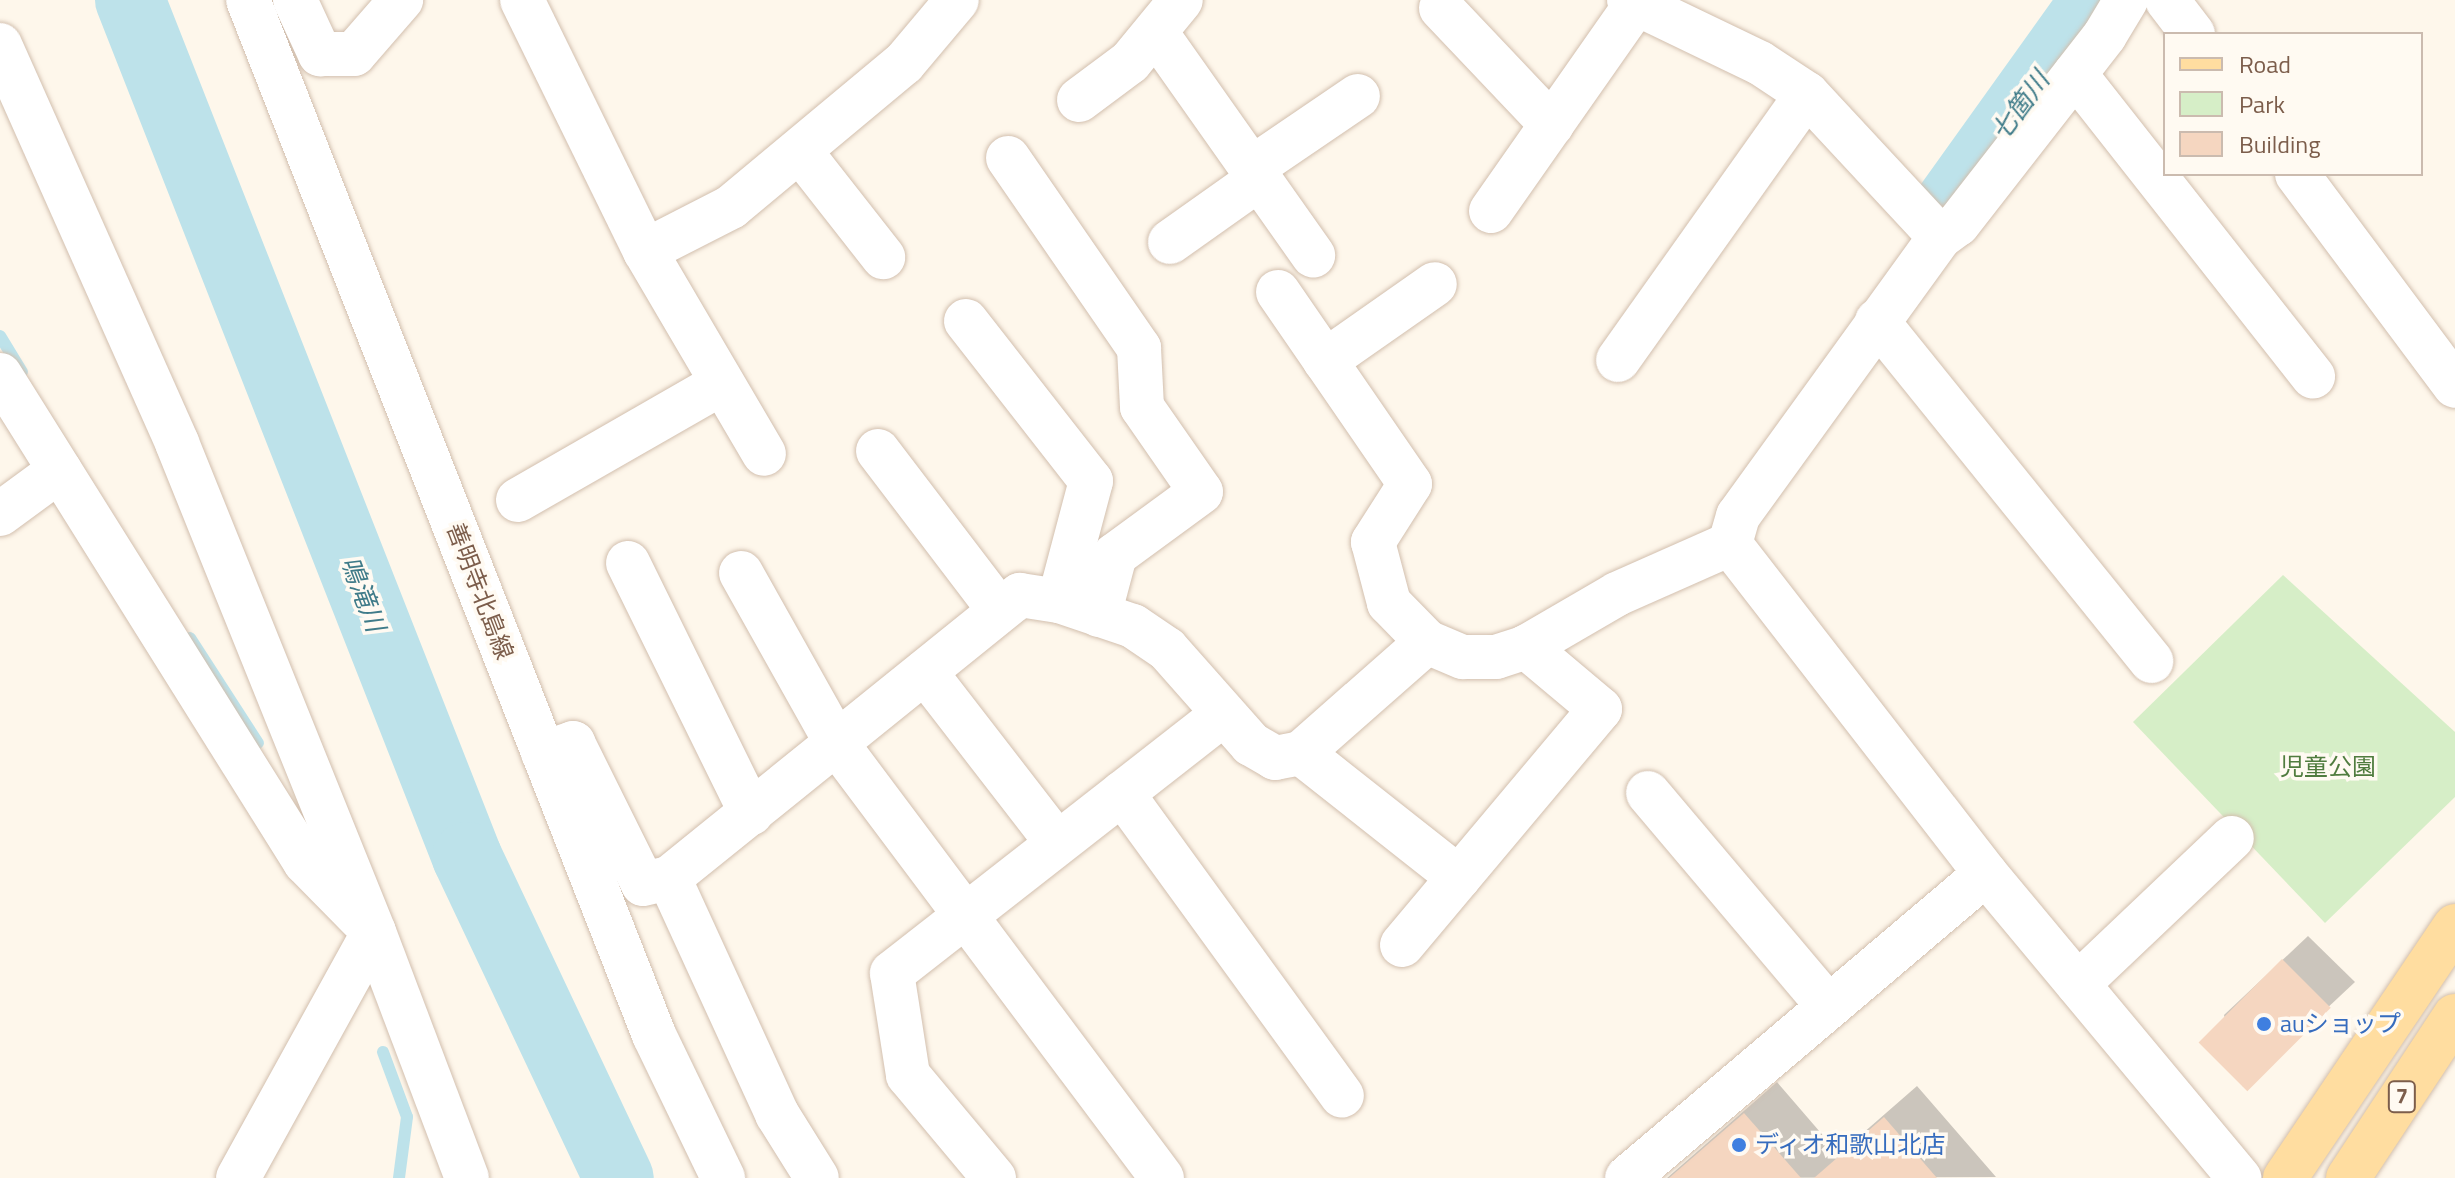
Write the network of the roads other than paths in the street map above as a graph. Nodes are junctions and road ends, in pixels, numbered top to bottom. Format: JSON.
{"nodes":[{"id":1,"x":248,"y":0,"type":"edge"},
{"id":2,"x":295,"y":0,"type":"edge"},
{"id":3,"x":401,"y":0,"type":"edge"},
{"id":4,"x":522,"y":0,"type":"edge"},
{"id":5,"x":957,"y":0,"type":"edge"},
{"id":6,"x":2126,"y":0,"type":"edge"},
{"id":7,"x":2167,"y":0,"type":"edge"},
{"id":8,"x":1632,"y":2,"type":"edge"},
{"id":9,"x":1441,"y":8,"type":"dead end"},
{"id":10,"x":1169,"y":17,"type":"edge"},
{"id":11,"x":2191,"y":32,"type":"edge"},
{"id":12,"x":0,"y":45,"type":"edge"},
{"id":13,"x":2075,"y":74,"type":"junction"},
{"id":14,"x":1807,"y":94,"type":"junction"},
{"id":15,"x":1358,"y":96,"type":"dead end"},
{"id":16,"x":1079,"y":100,"type":"dead end"},
{"id":17,"x":1552,"y":125,"type":"junction"},
{"id":18,"x":800,"y":151,"type":"junction"},
{"id":19,"x":1008,"y":158,"type":"dead end"},
{"id":20,"x":1256,"y":174,"type":"junction"},
{"id":21,"x":2299,"y":176,"type":"edge"},
{"id":22,"x":1491,"y":211,"type":"dead end"},
{"id":23,"x":1940,"y":237,"type":"junction"},
{"id":24,"x":1170,"y":242,"type":"dead end"},
{"id":25,"x":645,"y":251,"type":"junction"},
{"id":26,"x":1313,"y":255,"type":"dead end"},
{"id":27,"x":883,"y":257,"type":"dead end"},
{"id":28,"x":1435,"y":284,"type":"dead end"},
{"id":29,"x":1278,"y":292,"type":"dead end"},
{"id":30,"x":966,"y":321,"type":"dead end"},
{"id":31,"x":1877,"y":321,"type":"junction"},
{"id":32,"x":1618,"y":360,"type":"dead end"},
{"id":33,"x":1325,"y":361,"type":"junction"},
{"id":34,"x":0,"y":375,"type":"edge"},
{"id":35,"x":2313,"y":376,"type":"dead end"},
{"id":36,"x":722,"y":383,"type":"junction"},
{"id":37,"x":2455,"y":384,"type":"edge"},
{"id":38,"x":878,"y":451,"type":"dead end"},
{"id":39,"x":764,"y":454,"type":"dead end"},
{"id":40,"x":60,"y":470,"type":"junction"},
{"id":41,"x":518,"y":500,"type":"dead end"},
{"id":42,"x":0,"y":514,"type":"edge"},
{"id":43,"x":1730,"y":544,"type":"junction"},
{"id":44,"x":628,"y":563,"type":"dead end"},
{"id":45,"x":741,"y":573,"type":"dead end"},
{"id":46,"x":1079,"y":608,"type":"junction"},
{"id":47,"x":999,"y":610,"type":"junction"},
{"id":48,"x":1427,"y":642,"type":"junction"},
{"id":49,"x":1526,"y":647,"type":"junction"},
{"id":50,"x":2151,"y":661,"type":"dead end"},
{"id":51,"x":925,"y":672,"type":"junction"},
{"id":52,"x":1223,"y":714,"type":"junction"},
{"id":53,"x":837,"y":744,"type":"junction"},
{"id":54,"x":543,"y":753,"type":"junction"},
{"id":55,"x":1301,"y":753,"type":"junction"},
{"id":56,"x":1122,"y":793,"type":"junction"},
{"id":57,"x":1648,"y":793,"type":"dead end"},
{"id":58,"x":751,"y":813,"type":"junction"},
{"id":59,"x":2232,"y":838,"type":"dead end"},
{"id":60,"x":1057,"y":843,"type":"junction"},
{"id":61,"x":1986,"y":874,"type":"junction"},
{"id":62,"x":669,"y":878,"type":"junction"},
{"id":63,"x":1459,"y":878,"type":"junction"},
{"id":64,"x":966,"y":914,"type":"junction"},
{"id":65,"x":2455,"y":926,"type":"edge"},
{"id":66,"x":374,"y":932,"type":"junction"},
{"id":67,"x":1402,"y":945,"type":"dead end"},
{"id":68,"x":2078,"y":984,"type":"junction"},
{"id":69,"x":1827,"y":1005,"type":"junction"},
{"id":70,"x":2455,"y":1016,"type":"edge"},
{"id":71,"x":1342,"y":1096,"type":"dead end"},
{"id":72,"x":238,"y":1178,"type":"edge"},
{"id":73,"x":467,"y":1178,"type":"edge"},
{"id":74,"x":723,"y":1178,"type":"edge"},
{"id":75,"x":817,"y":1178,"type":"edge"},
{"id":76,"x":994,"y":1178,"type":"edge"},
{"id":77,"x":1162,"y":1178,"type":"edge"},
{"id":78,"x":1627,"y":1178,"type":"edge"},
{"id":79,"x":2239,"y":1178,"type":"edge"},
{"id":80,"x":2285,"y":1178,"type":"edge"},
{"id":81,"x":2348,"y":1178,"type":"edge"}],
"edges":[{"from":1,"to":54,"type":"street","name":"善明寺北島線"},
{"from":2,"to":3,"type":"street"},
{"from":4,"to":25,"type":"street"},
{"from":5,"to":18,"type":"street"},
{"from":6,"to":13,"type":"street"},
{"from":7,"to":11,"type":"street"},
{"from":8,"to":14,"type":"street"},
{"from":8,"to":17,"type":"street"},
{"from":9,"to":17,"type":"street"},
{"from":10,"to":16,"type":"street"},
{"from":10,"to":20,"type":"street"},
{"from":12,"to":66,"type":"street"},
{"from":13,"to":23,"type":"street"},
{"from":13,"to":35,"type":"street"},
{"from":14,"to":23,"type":"street"},
{"from":14,"to":32,"type":"street"},
{"from":15,"to":20,"type":"street"},
{"from":17,"to":22,"type":"street"},
{"from":18,"to":25,"type":"street"},
{"from":18,"to":27,"type":"street"},
{"from":19,"to":46,"type":"street"},
{"from":20,"to":24,"type":"street"},
{"from":20,"to":26,"type":"street"},
{"from":21,"to":37,"type":"street"},
{"from":23,"to":31,"type":"street"},
{"from":25,"to":36,"type":"street"},
{"from":28,"to":33,"type":"street"},
{"from":29,"to":33,"type":"street"},
{"from":30,"to":46,"type":"street"},
{"from":31,"to":43,"type":"street"},
{"from":31,"to":50,"type":"street"},
{"from":33,"to":48,"type":"street"},
{"from":34,"to":40,"type":"street"},
{"from":36,"to":39,"type":"street"},
{"from":36,"to":41,"type":"street"},
{"from":38,"to":47,"type":"street"},
{"from":40,"to":42,"type":"street"},
{"from":40,"to":66,"type":"street"},
{"from":43,"to":49,"type":"street"},
{"from":43,"to":61,"type":"street"},
{"from":44,"to":58,"type":"street"},
{"from":45,"to":53,"type":"street"},
{"from":46,"to":47,"type":"street"},
{"from":46,"to":52,"type":"street"},
{"from":47,"to":51,"type":"street"},
{"from":48,"to":49,"type":"street"},
{"from":48,"to":55,"type":"street"},
{"from":49,"to":63,"type":"street"},
{"from":51,"to":53,"type":"street"},
{"from":51,"to":60,"type":"street"},
{"from":52,"to":55,"type":"street"},
{"from":52,"to":56,"type":"street"},
{"from":53,"to":58,"type":"street"},
{"from":53,"to":64,"type":"street"},
{"from":54,"to":62,"type":"street"},
{"from":54,"to":74,"type":"street","name":"善明寺北島線"},
{"from":55,"to":63,"type":"street"},
{"from":56,"to":60,"type":"street"},
{"from":56,"to":71,"type":"street"},
{"from":57,"to":69,"type":"street"},
{"from":58,"to":62,"type":"street"},
{"from":59,"to":68,"type":"street"},
{"from":60,"to":64,"type":"street"},
{"from":61,"to":68,"type":"street"},
{"from":61,"to":69,"type":"street"},
{"from":62,"to":75,"type":"street"},
{"from":63,"to":67,"type":"street"},
{"from":64,"to":76,"type":"street"},
{"from":64,"to":77,"type":"street"},
{"from":65,"to":80,"type":"main road","number":"7"},
{"from":66,"to":72,"type":"street"},
{"from":66,"to":73,"type":"street"},
{"from":68,"to":79,"type":"street"},
{"from":69,"to":78,"type":"street"},
{"from":70,"to":81,"type":"main road","number":"7"}]}
